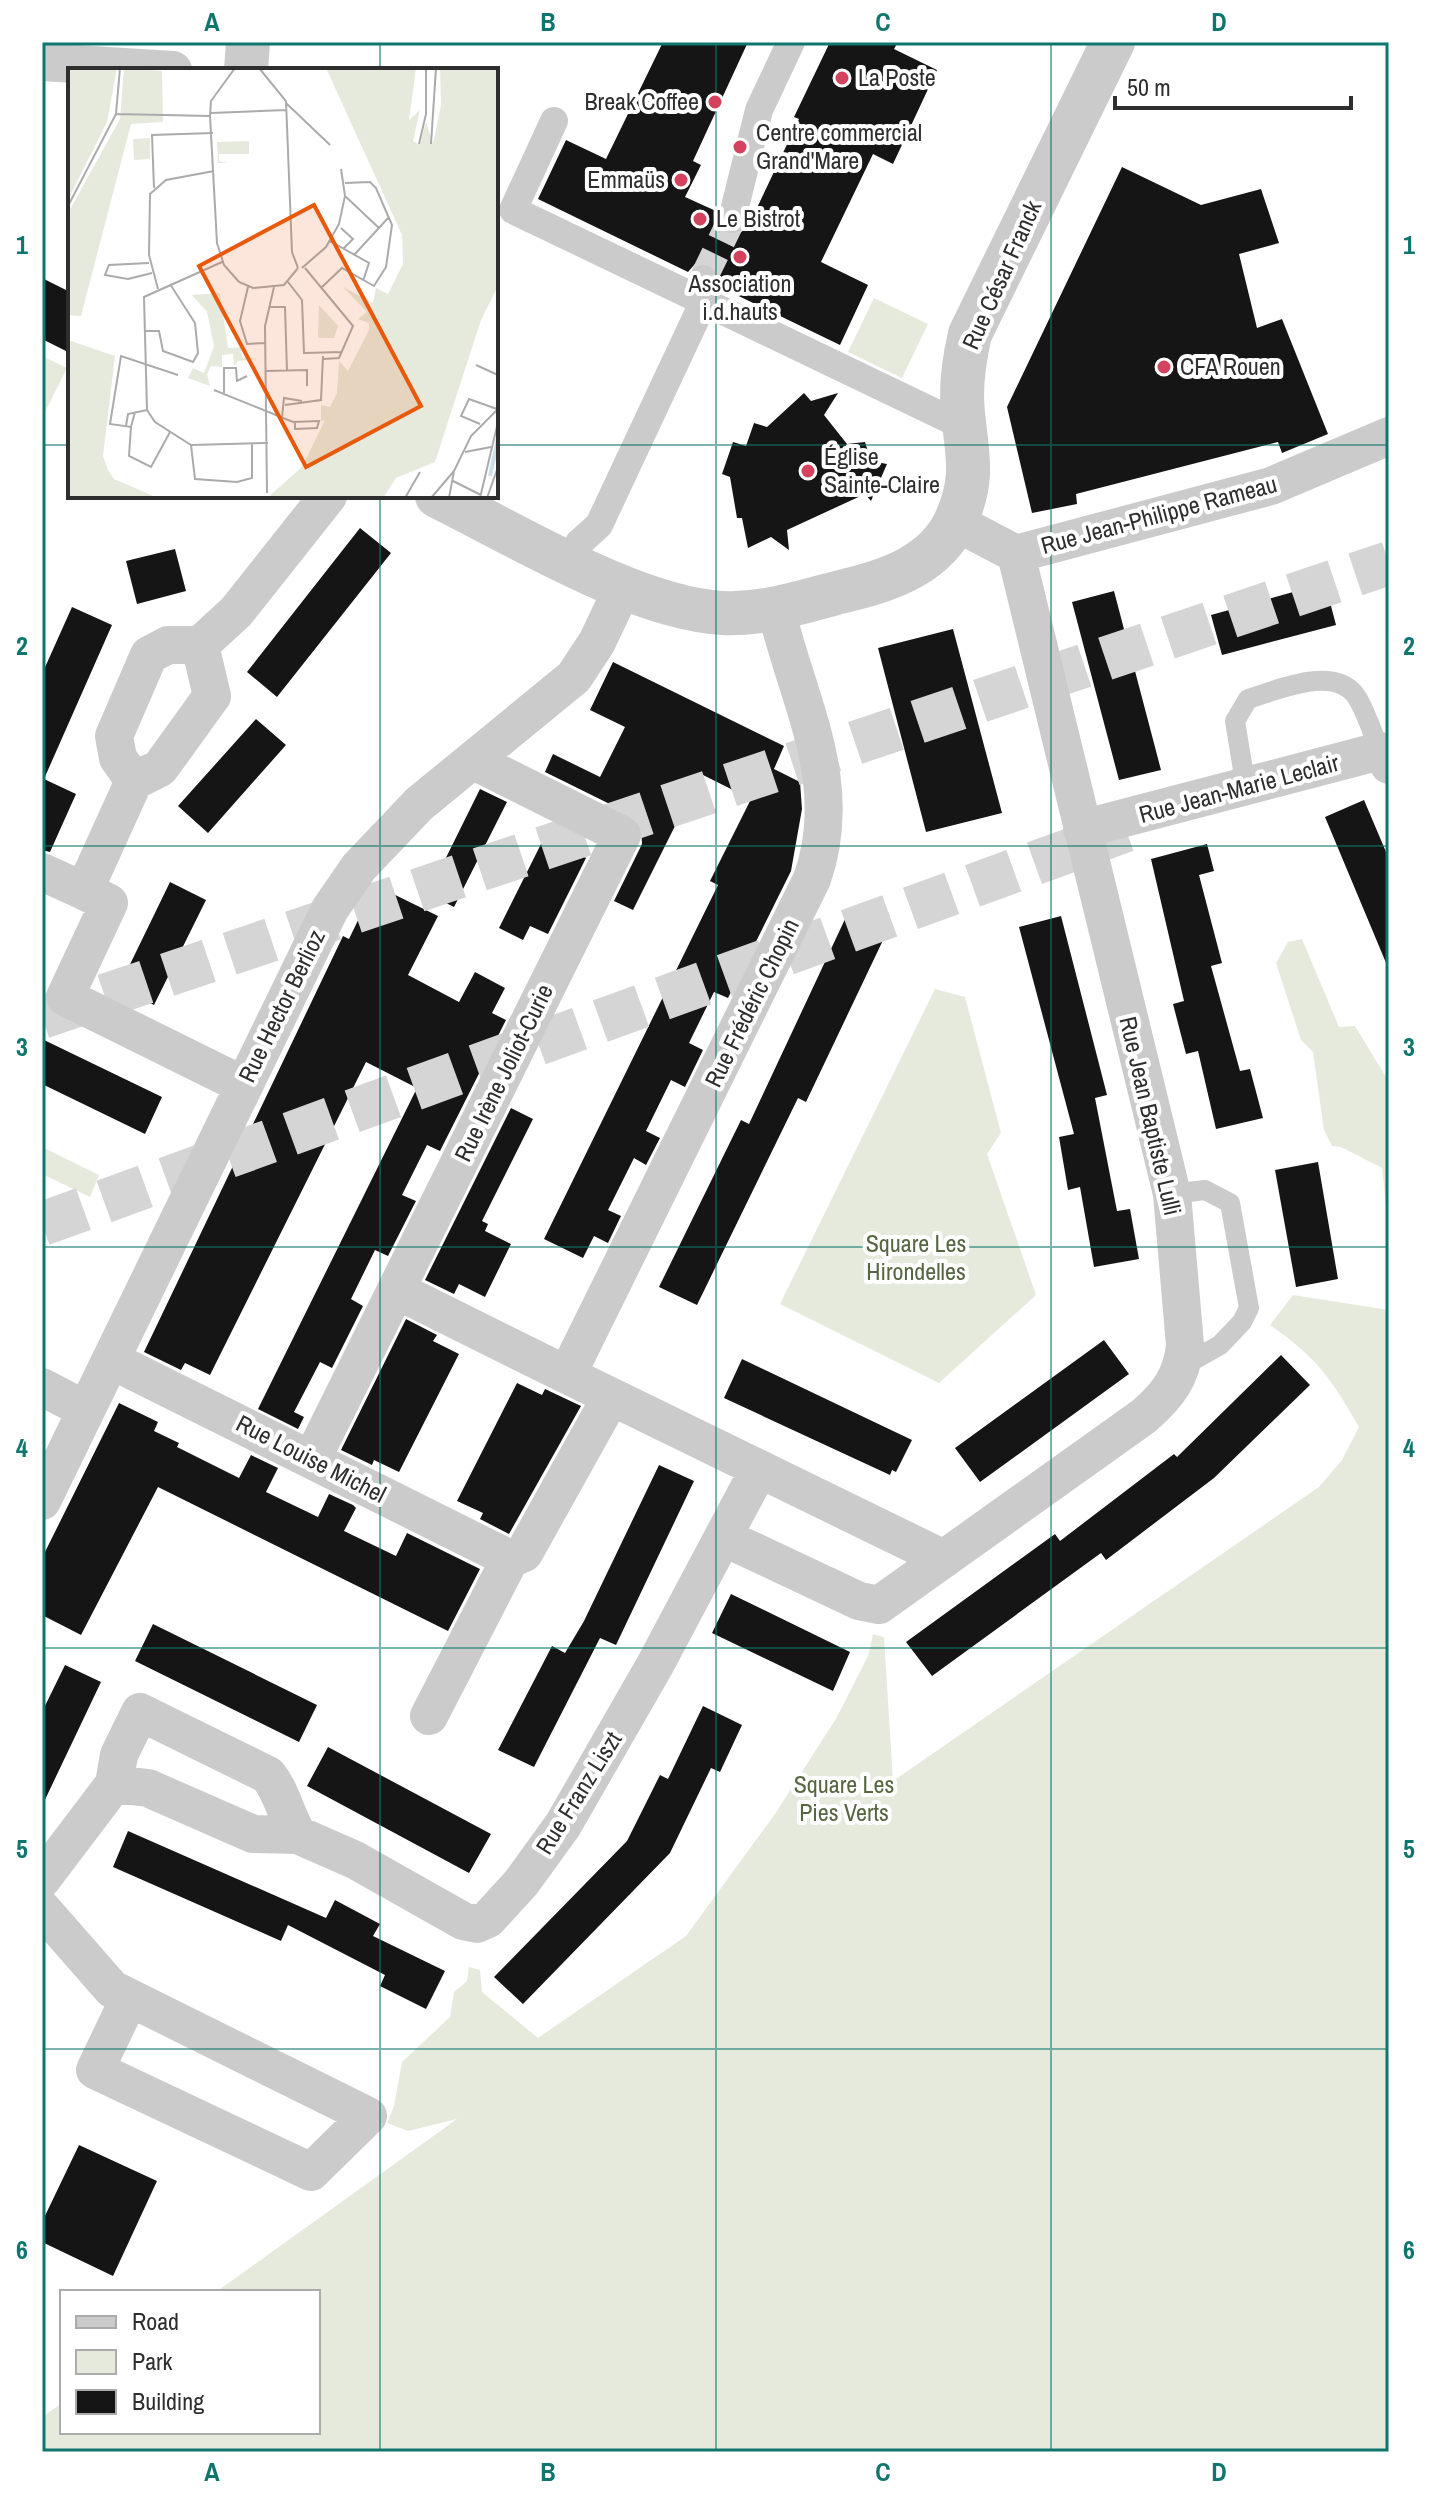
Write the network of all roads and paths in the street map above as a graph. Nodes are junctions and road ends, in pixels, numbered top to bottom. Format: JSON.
{"nodes":[{"id":1,"x":248,"y":42,"type":"edge"},
{"id":2,"x":791,"y":42,"type":"edge"},
{"id":3,"x":1113,"y":42,"type":"edge"},
{"id":4,"x":42,"y":62,"type":"edge"},
{"id":5,"x":140,"y":68,"type":"edge"},
{"id":6,"x":246,"y":68,"type":"edge"},
{"id":7,"x":554,"y":121,"type":"dead end"},
{"id":8,"x":732,"y":219,"type":"tunnel mouth"},
{"id":9,"x":704,"y":290,"type":"junction"},
{"id":10,"x":965,"y":427,"type":"junction"},
{"id":11,"x":1389,"y":436,"type":"edge"},
{"id":12,"x":326,"y":498,"type":"edge"},
{"id":13,"x":441,"y":498,"type":"edge"},
{"id":14,"x":955,"y":522,"type":"junction"},
{"id":15,"x":579,"y":543,"type":"dead end"},
{"id":16,"x":1016,"y":554,"type":"junction"},
{"id":17,"x":623,"y":587,"type":"junction"},
{"id":18,"x":776,"y":609,"type":"junction"},
{"id":19,"x":200,"y":645,"type":"junction"},
{"id":20,"x":1385,"y":758,"type":"edge"},
{"id":21,"x":474,"y":761,"type":"junction"},
{"id":22,"x":134,"y":781,"type":"junction"},
{"id":23,"x":1246,"y":788,"type":"junction"},
{"id":24,"x":1082,"y":829,"type":"junction"},
{"id":25,"x":42,"y":872,"type":"edge"},
{"id":26,"x":84,"y":891,"type":"junction"},
{"id":27,"x":53,"y":992,"type":"edge"},
{"id":28,"x":243,"y":1085,"type":"junction"},
{"id":29,"x":1172,"y":1194,"type":"junction"},
{"id":30,"x":396,"y":1290,"type":"junction"},
{"id":31,"x":111,"y":1360,"type":"junction"},
{"id":32,"x":1183,"y":1366,"type":"junction"},
{"id":33,"x":567,"y":1375,"type":"junction"},
{"id":34,"x":42,"y":1387,"type":"edge"},
{"id":35,"x":611,"y":1397,"type":"junction"},
{"id":36,"x":86,"y":1410,"type":"junction"},
{"id":37,"x":312,"y":1459,"type":"junction"},
{"id":38,"x":758,"y":1471,"type":"junction"},
{"id":39,"x":42,"y":1501,"type":"edge"},
{"id":40,"x":723,"y":1537,"type":"junction"},
{"id":41,"x":510,"y":1559,"type":"junction"},
{"id":42,"x":944,"y":1559,"type":"junction"},
{"id":43,"x":429,"y":1716,"type":"dead end"},
{"id":44,"x":114,"y":1784,"type":"junction"},
{"id":45,"x":298,"y":1835,"type":"junction"},
{"id":46,"x":42,"y":1879,"type":"edge"},
{"id":47,"x":42,"y":1909,"type":"edge"},
{"id":48,"x":129,"y":1999,"type":"junction"}],
"edges":[{"from":1,"to":6,"type":"street"},
{"from":2,"to":8,"type":"street"},
{"from":3,"to":10,"type":"street","name":"Rue César Franck"},
{"from":4,"to":5,"type":"street"},
{"from":7,"to":9,"type":"street"},
{"from":9,"to":10,"type":"street"},
{"from":9,"to":15,"type":"street"},
{"from":10,"to":14,"type":"street","name":"Rue César Franck"},
{"from":11,"to":16,"type":"street","name":"Rue Jean-Philippe Rameau"},
{"from":12,"to":19,"type":"street"},
{"from":13,"to":17,"type":"street"},
{"from":14,"to":16,"type":"street","name":"Rue Jean-Philippe Rameau"},
{"from":14,"to":18,"type":"street"},
{"from":16,"to":24,"type":"street","name":"Rue Jean Baptiste Lulli"},
{"from":17,"to":18,"type":"street"},
{"from":17,"to":21,"type":"street","name":"Rue Hector Berlioz"},
{"from":18,"to":33,"type":"street","name":"Rue Frédéric Chopin"},
{"from":19,"to":22,"type":"street"},
{"from":19,"to":22,"type":"street"},
{"from":20,"to":23,"type":"street","name":"Rue Jean-Marie Leclair"},
{"from":20,"to":23,"type":"lane"},
{"from":21,"to":28,"type":"street","name":"Rue Hector Berlioz"},
{"from":21,"to":30,"type":"street","name":"Rue Irène Joliot-Curie"},
{"from":22,"to":26,"type":"street"},
{"from":23,"to":24,"type":"street","name":"Rue Jean-Marie Leclair"},
{"from":24,"to":29,"type":"street","name":"Rue Jean Baptiste Lulli"},
{"from":25,"to":26,"type":"street"},
{"from":26,"to":27,"type":"street"},
{"from":27,"to":28,"type":"street"},
{"from":28,"to":31,"type":"street","name":"Rue Hector Berlioz"},
{"from":29,"to":32,"type":"street","name":"Rue Jean Baptiste Lulli"},
{"from":29,"to":32,"type":"lane"},
{"from":30,"to":33,"type":"street"},
{"from":30,"to":37,"type":"street","name":"Rue Irène Joliot-Curie"},
{"from":31,"to":36,"type":"street","name":"Rue Hector Berlioz"},
{"from":31,"to":37,"type":"street","name":"Rue Louise Michel"},
{"from":32,"to":42,"type":"street"},
{"from":33,"to":35,"type":"street"},
{"from":34,"to":36,"type":"street"},
{"from":35,"to":38,"type":"street"},
{"from":35,"to":41,"type":"street"},
{"from":36,"to":39,"type":"street","name":"Rue Hector Berlioz"},
{"from":37,"to":41,"type":"street","name":"Rue Louise Michel"},
{"from":38,"to":40,"type":"street","name":"Rue Franz Liszt"},
{"from":38,"to":42,"type":"street"},
{"from":40,"to":42,"type":"street"},
{"from":40,"to":45,"type":"street","name":"Rue Franz Liszt"},
{"from":41,"to":43,"type":"street"},
{"from":44,"to":45,"type":"street","name":"Rue Franz Liszt"},
{"from":44,"to":45,"type":"street"},
{"from":44,"to":46,"type":"street"},
{"from":47,"to":48,"type":"street"},
{"from":48,"to":48,"type":"street"}]}
